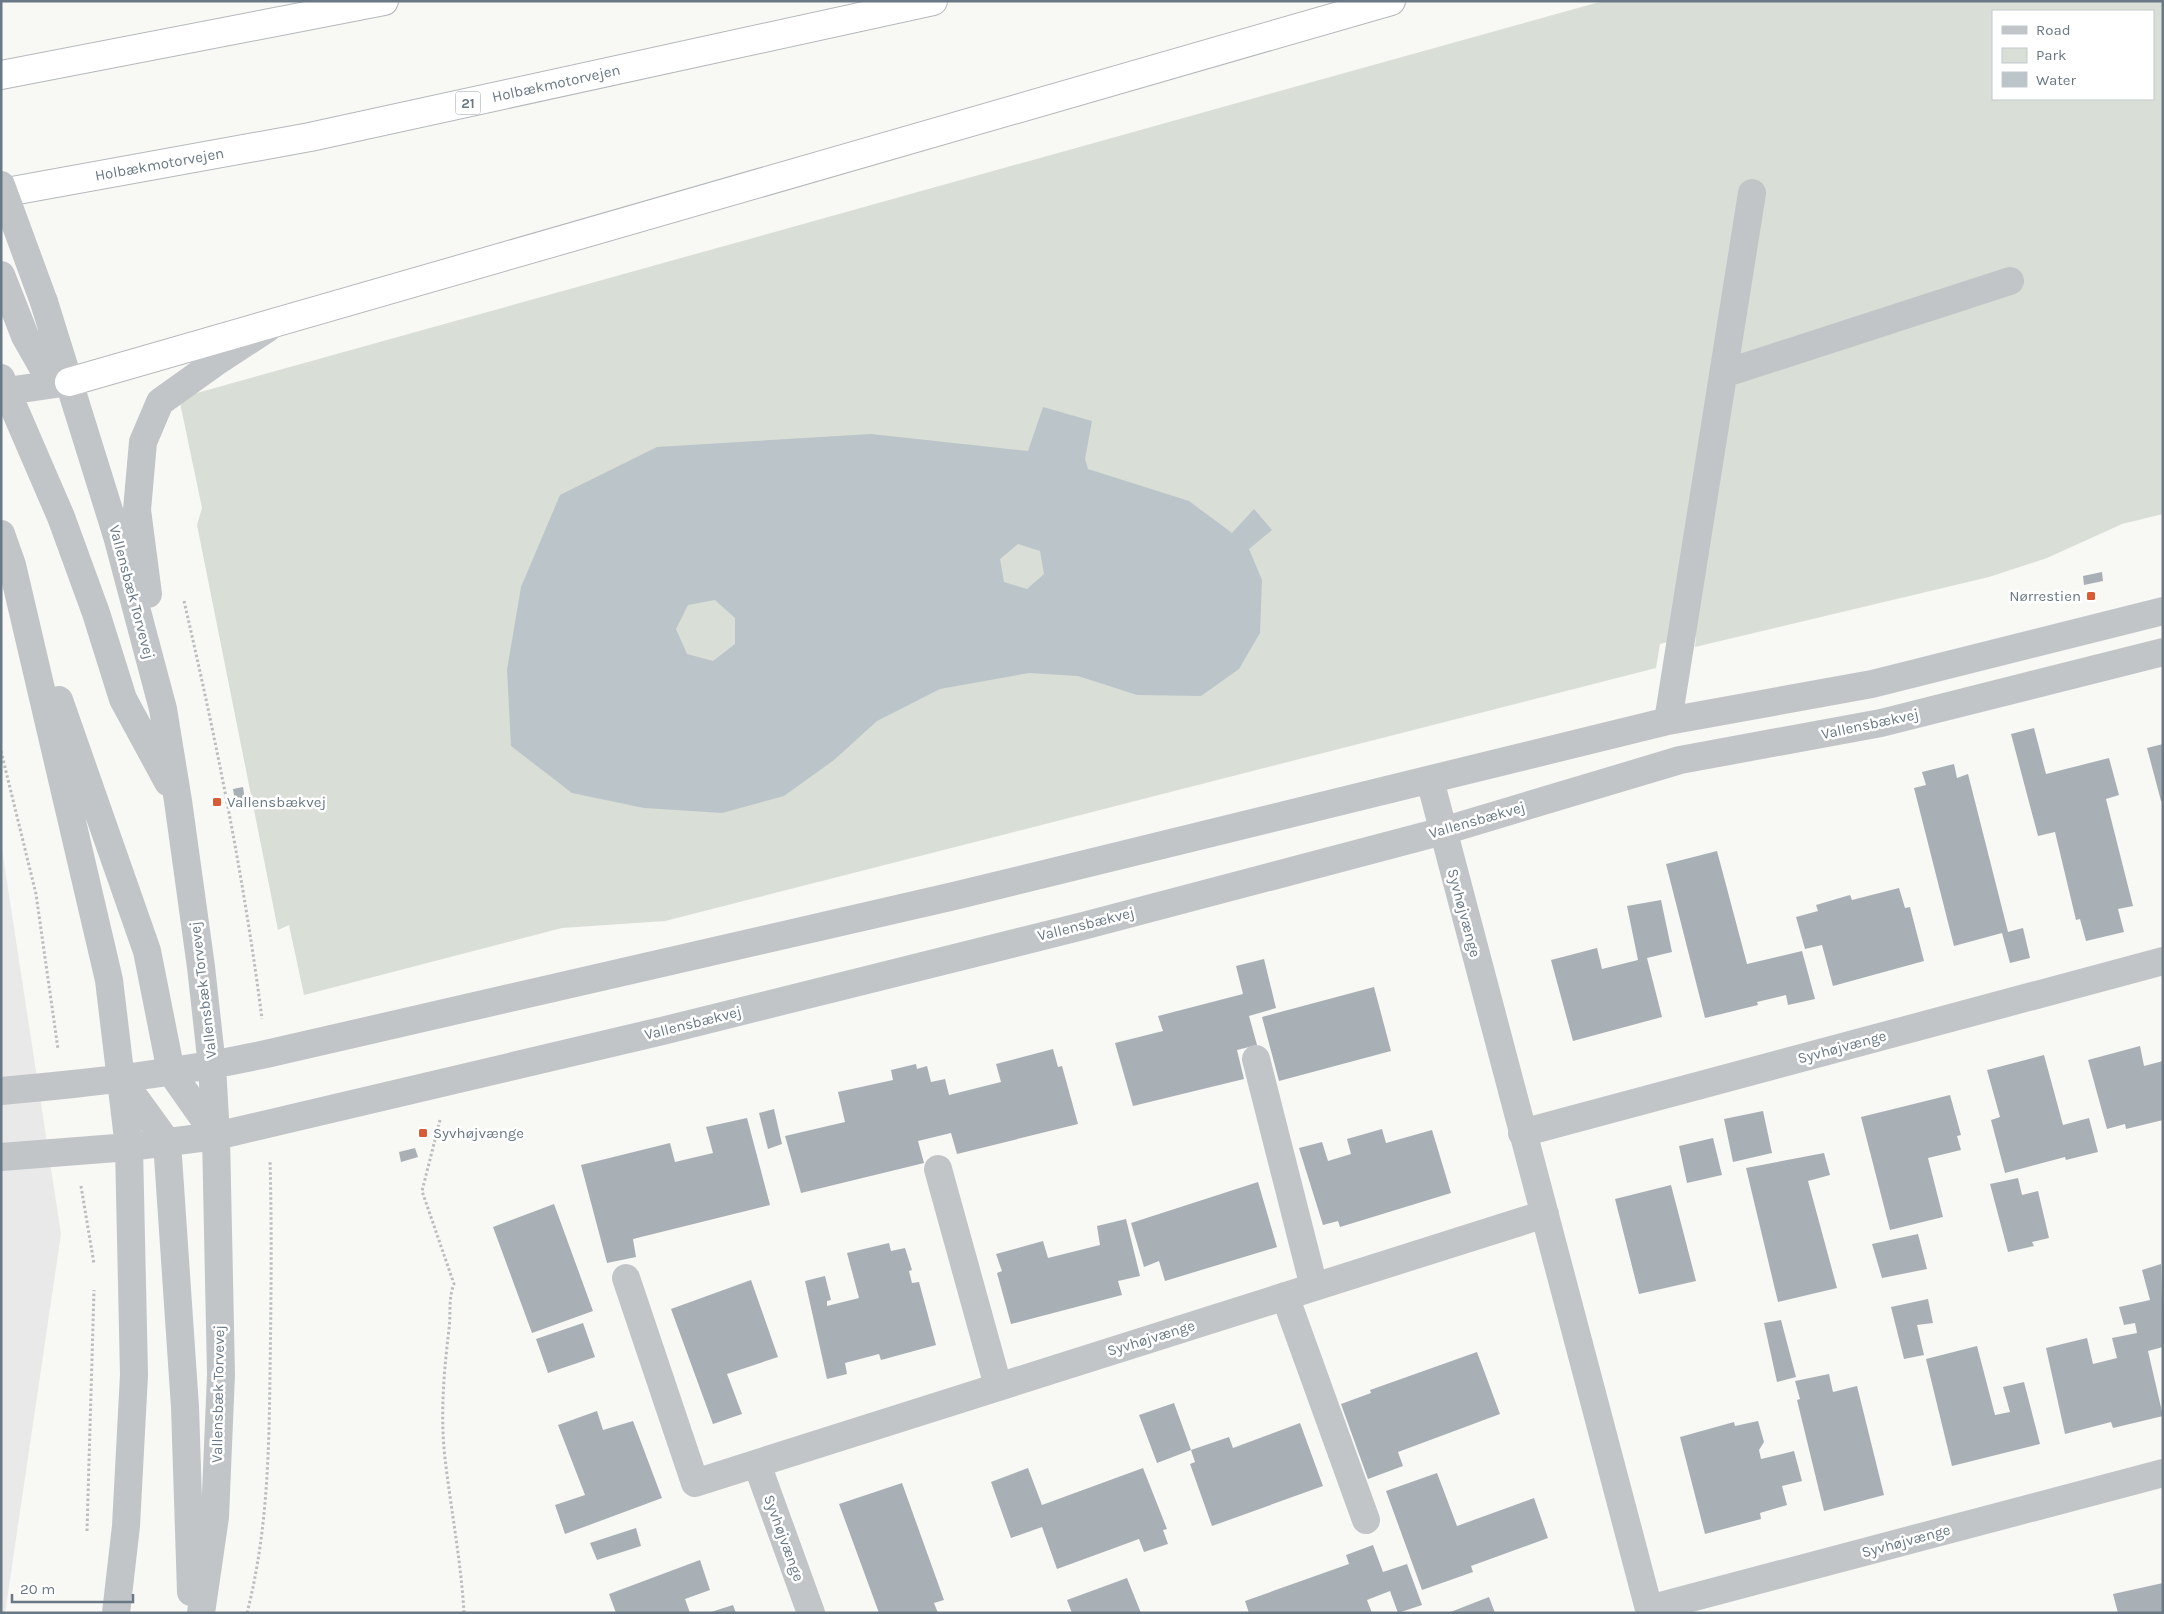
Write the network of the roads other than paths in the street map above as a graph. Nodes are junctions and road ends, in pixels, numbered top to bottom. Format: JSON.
{"nodes":[{"id":1,"x":384,"y":1,"type":"edge"},
{"id":2,"x":933,"y":1,"type":"edge"},
{"id":3,"x":1390,"y":1,"type":"edge"},
{"id":4,"x":1,"y":75,"type":"edge"},
{"id":5,"x":1,"y":185,"type":"edge"},
{"id":6,"x":1,"y":193,"type":"edge"},
{"id":7,"x":1752,"y":193,"type":"dead end"},
{"id":8,"x":1,"y":275,"type":"edge"},
{"id":9,"x":2010,"y":281,"type":"dead end"},
{"id":10,"x":278,"y":322,"type":"junction"},
{"id":11,"x":1723,"y":374,"type":"junction"},
{"id":12,"x":69,"y":382,"type":"junction"},
{"id":13,"x":3,"y":387,"type":"edge"},
{"id":14,"x":1,"y":534,"type":"edge"},
{"id":15,"x":12,"y":565,"type":"junction"},
{"id":16,"x":2163,"y":611,"type":"edge"},
{"id":17,"x":2163,"y":652,"type":"edge"},
{"id":18,"x":163,"y":709,"type":"junction"},
{"id":19,"x":1668,"y":721,"type":"junction"},
{"id":20,"x":1430,"y":780,"type":"junction"},
{"id":21,"x":178,"y":801,"type":"junction"},
{"id":22,"x":1443,"y":831,"type":"junction"},
{"id":23,"x":2163,"y":961,"type":"edge"},
{"id":24,"x":1256,"y":1059,"type":"dead end"},
{"id":25,"x":212,"y":1066,"type":"junction"},
{"id":26,"x":171,"y":1072,"type":"junction"},
{"id":27,"x":121,"y":1079,"type":"junction"},
{"id":28,"x":1,"y":1091,"type":"edge"},
{"id":29,"x":1522,"y":1133,"type":"junction"},
{"id":30,"x":216,"y":1136,"type":"junction"},
{"id":31,"x":167,"y":1142,"type":"junction"},
{"id":32,"x":129,"y":1146,"type":"junction"},
{"id":33,"x":1,"y":1157,"type":"edge"},
{"id":34,"x":938,"y":1169,"type":"dead end"},
{"id":35,"x":1545,"y":1214,"type":"junction"},
{"id":36,"x":626,"y":1278,"type":"dead end"},
{"id":37,"x":1314,"y":1287,"type":"junction"},
{"id":38,"x":1285,"y":1296,"type":"junction"},
{"id":39,"x":998,"y":1386,"type":"junction"},
{"id":40,"x":757,"y":1464,"type":"junction"},
{"id":41,"x":2163,"y":1473,"type":"edge"},
{"id":42,"x":1366,"y":1520,"type":"dead end"},
{"id":43,"x":1650,"y":1611,"type":"edge"},
{"id":44,"x":116,"y":1613,"type":"edge"},
{"id":45,"x":192,"y":1613,"type":"edge"},
{"id":46,"x":201,"y":1613,"type":"edge"},
{"id":47,"x":811,"y":1613,"type":"edge"}],
"edges":[{"from":1,"to":4,"type":"highway"},
{"from":2,"to":6,"type":"highway","name":"Holbækmotorvejen","number":"21"},
{"from":3,"to":10,"type":"highway"},
{"from":5,"to":12,"type":"street","name":"Vallensbæk Torvevej","bridge":true},
{"from":7,"to":11,"type":"street"},
{"from":8,"to":12,"type":"street"},
{"from":9,"to":11,"type":"street"},
{"from":10,"to":12,"type":"highway"},
{"from":10,"to":18,"type":"street"},
{"from":11,"to":19,"type":"street"},
{"from":12,"to":13,"type":"street"},
{"from":12,"to":18,"type":"street","name":"Vallensbæk Torvevej"},
{"from":13,"to":21,"type":"street"},
{"from":14,"to":15,"type":"street"},
{"from":15,"to":26,"type":"street"},
{"from":15,"to":27,"type":"street"},
{"from":16,"to":19,"type":"street"},
{"from":17,"to":22,"type":"street","name":"Vallensbækvej"},
{"from":18,"to":21,"type":"street","name":"Vallensbæk Torvevej"},
{"from":19,"to":20,"type":"street"},
{"from":20,"to":22,"type":"street","name":"Syvhøjvænge"},
{"from":20,"to":25,"type":"street"},
{"from":21,"to":25,"type":"street","name":"Vallensbæk Torvevej"},
{"from":22,"to":29,"type":"street","name":"Syvhøjvænge"},
{"from":22,"to":30,"type":"street","name":"Vallensbækvej"},
{"from":23,"to":29,"type":"street","name":"Syvhøjvænge"},
{"from":24,"to":37,"type":"street"},
{"from":25,"to":26,"type":"street"},
{"from":25,"to":30,"type":"street","name":"Vallensbæk Torvevej"},
{"from":26,"to":27,"type":"street"},
{"from":26,"to":30,"type":"street"},
{"from":27,"to":28,"type":"street"},
{"from":27,"to":31,"type":"street"},
{"from":27,"to":32,"type":"street"},
{"from":29,"to":35,"type":"street","name":"Syvhøjvænge"},
{"from":30,"to":31,"type":"street","name":"Vallensbækvej"},
{"from":30,"to":46,"type":"street","name":"Vallensbæk Torvevej"},
{"from":31,"to":32,"type":"street","name":"Vallensbækvej"},
{"from":31,"to":45,"type":"street"},
{"from":32,"to":33,"type":"street","name":"Vallensbækvej"},
{"from":32,"to":44,"type":"street"},
{"from":34,"to":39,"type":"street"},
{"from":35,"to":37,"type":"street","name":"Syvhøjvænge"},
{"from":35,"to":43,"type":"street","name":"Syvhøjvænge"},
{"from":36,"to":40,"type":"street","name":"Syvhøjvænge"},
{"from":37,"to":38,"type":"street","name":"Syvhøjvænge"},
{"from":38,"to":39,"type":"street","name":"Syvhøjvænge"},
{"from":38,"to":42,"type":"street"},
{"from":39,"to":40,"type":"street","name":"Syvhøjvænge"},
{"from":40,"to":47,"type":"street","name":"Syvhøjvænge"},
{"from":41,"to":43,"type":"street","name":"Syvhøjvænge"}]}
